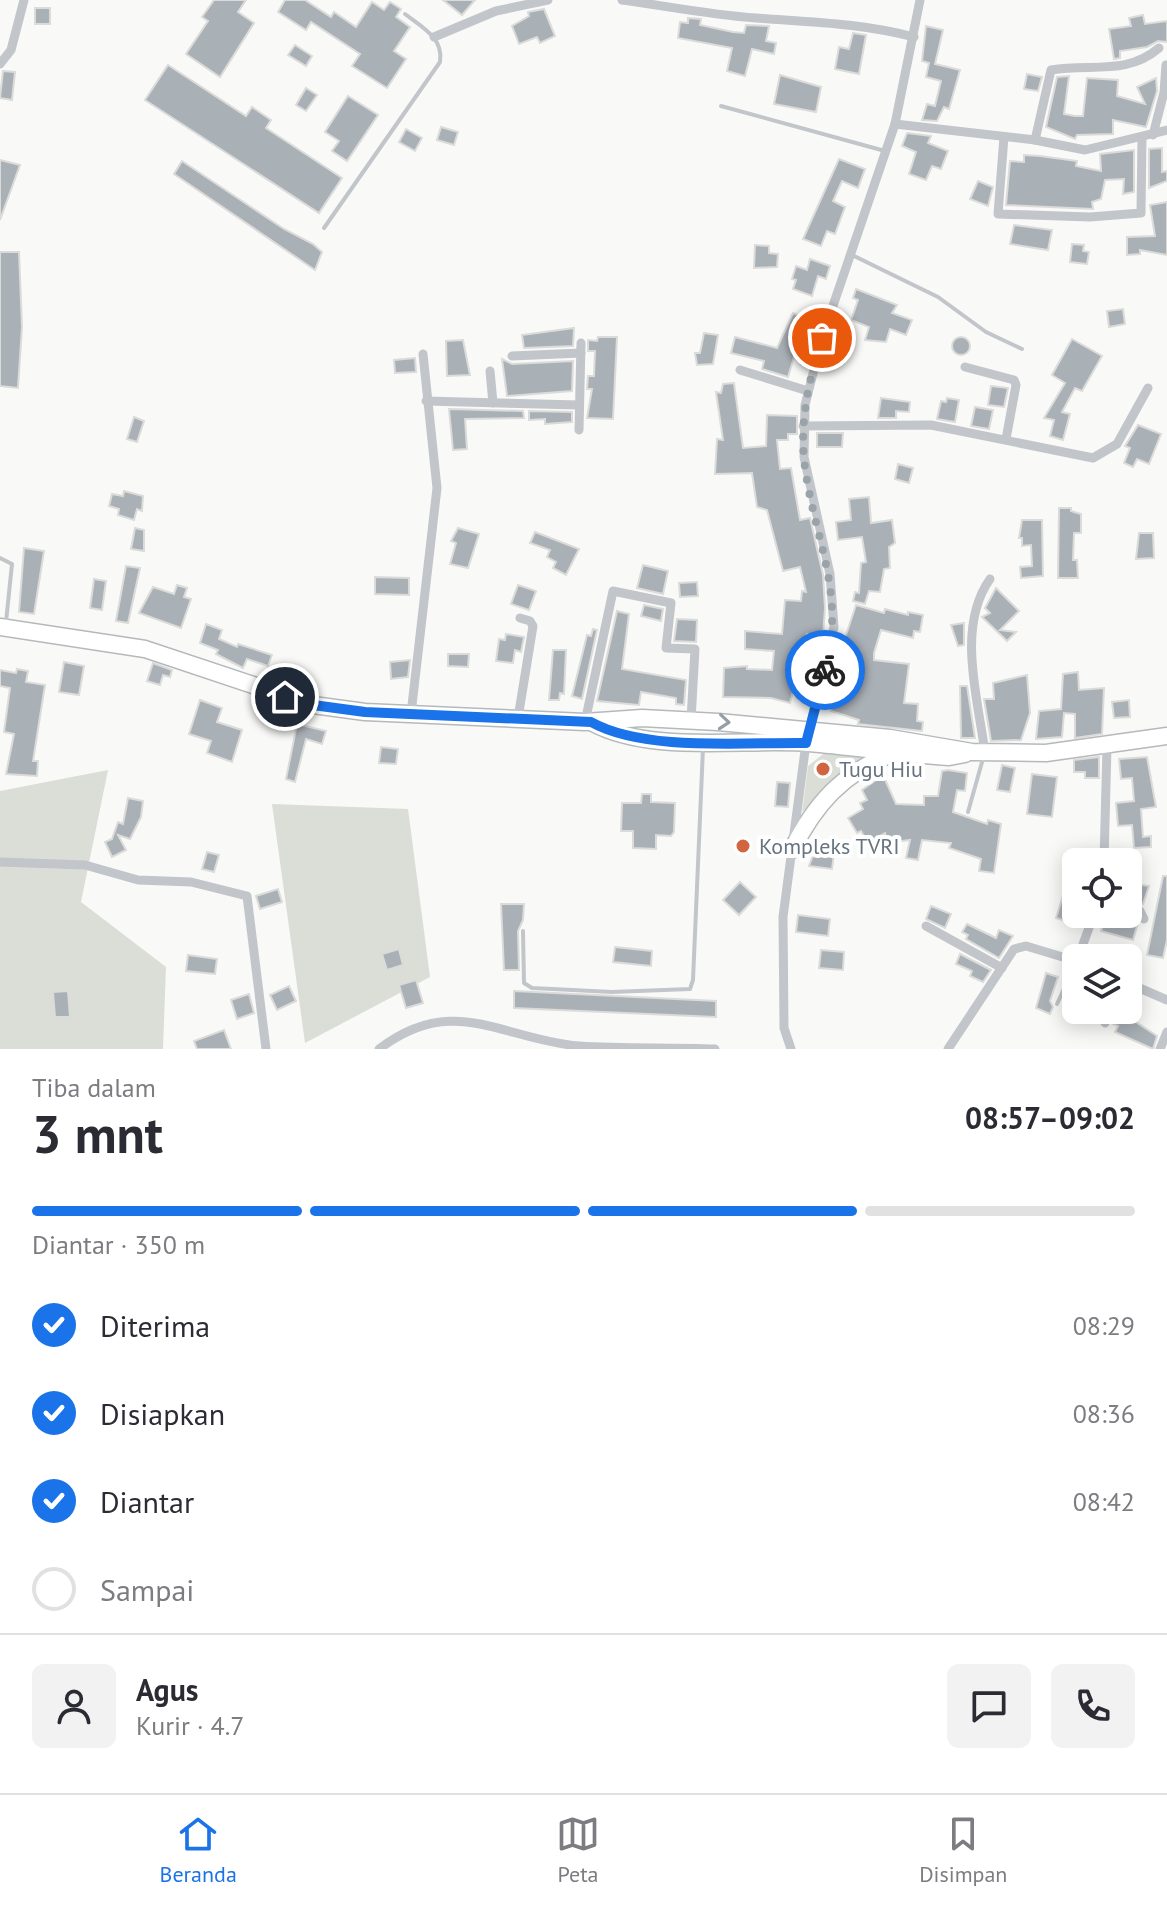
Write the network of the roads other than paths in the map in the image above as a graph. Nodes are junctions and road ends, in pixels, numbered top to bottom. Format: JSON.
{"nodes":[{"id":1,"x":24,"y":0,"type":"edge"},
{"id":2,"x":548,"y":0,"type":"edge"},
{"id":3,"x":622,"y":0,"type":"edge"},
{"id":4,"x":920,"y":0,"type":"edge"},
{"id":5,"x":405,"y":14,"type":"dead end"},
{"id":6,"x":434,"y":37,"type":"junction"},
{"id":7,"x":914,"y":37,"type":"junction"},
{"id":8,"x":1159,"y":48,"type":"dead end"},
{"id":9,"x":0,"y":64,"type":"edge"},
{"id":10,"x":1166,"y":65,"type":"edge"},
{"id":11,"x":721,"y":106,"type":"dead end"},
{"id":12,"x":895,"y":124,"type":"junction"},
{"id":13,"x":1167,"y":130,"type":"edge"},
{"id":14,"x":1147,"y":136,"type":"junction"},
{"id":15,"x":1004,"y":137,"type":"junction"},
{"id":16,"x":1035,"y":140,"type":"junction"},
{"id":17,"x":887,"y":151,"type":"junction"},
{"id":18,"x":324,"y":228,"type":"dead end"},
{"id":19,"x":852,"y":255,"type":"junction"},
{"id":20,"x":1022,"y":349,"type":"dead end"},
{"id":21,"x":423,"y":354,"type":"dead end"},
{"id":22,"x":512,"y":356,"type":"dead end"},
{"id":23,"x":965,"y":367,"type":"dead end"},
{"id":24,"x":740,"y":370,"type":"dead end"},
{"id":25,"x":490,"y":371,"type":"dead end"},
{"id":26,"x":1148,"y":388,"type":"dead end"},
{"id":27,"x":808,"y":391,"type":"junction"},
{"id":28,"x":426,"y":401,"type":"junction"},
{"id":29,"x":493,"y":403,"type":"junction"},
{"id":30,"x":579,"y":405,"type":"junction"},
{"id":31,"x":803,"y":426,"type":"junction"},
{"id":32,"x":579,"y":430,"type":"dead end"},
{"id":33,"x":1006,"y":439,"type":"junction"},
{"id":34,"x":0,"y":558,"type":"edge"},
{"id":35,"x":990,"y":579,"type":"dead end"},
{"id":36,"x":0,"y":583,"type":"edge"},
{"id":37,"x":10,"y":584,"type":"junction"},
{"id":38,"x":520,"y":618,"type":"dead end"},
{"id":39,"x":3,"y":627,"type":"edge"},
{"id":40,"x":411,"y":714,"type":"junction"},
{"id":41,"x":518,"y":718,"type":"junction"},
{"id":42,"x":691,"y":720,"type":"junction"},
{"id":43,"x":588,"y":722,"type":"junction"},
{"id":44,"x":1167,"y":736,"type":"edge"},
{"id":45,"x":808,"y":737,"type":"junction"},
{"id":46,"x":703,"y":742,"type":"junction"},
{"id":47,"x":1107,"y":746,"type":"junction"},
{"id":48,"x":978,"y":752,"type":"junction"},
{"id":49,"x":892,"y":753,"type":"junction"},
{"id":50,"x":968,"y":812,"type":"dead end"},
{"id":51,"x":1104,"y":848,"type":"edge"},
{"id":52,"x":792,"y":850,"type":"junction"},
{"id":53,"x":0,"y":862,"type":"edge"},
{"id":54,"x":1142,"y":915,"type":"edge"},
{"id":55,"x":1144,"y":919,"type":"dead end"},
{"id":56,"x":926,"y":926,"type":"dead end"},
{"id":57,"x":523,"y":931,"type":"dead end"},
{"id":58,"x":1062,"y":957,"type":"edge"},
{"id":59,"x":1002,"y":968,"type":"junction"},
{"id":60,"x":1142,"y":989,"type":"edge"},
{"id":61,"x":1062,"y":993,"type":"edge"},
{"id":62,"x":1167,"y":1000,"type":"edge"},
{"id":63,"x":1057,"y":1004,"type":"dead end"},
{"id":64,"x":1167,"y":1032,"type":"edge"},
{"id":65,"x":266,"y":1049,"type":"edge"},
{"id":66,"x":379,"y":1049,"type":"edge"},
{"id":67,"x":715,"y":1049,"type":"edge"},
{"id":68,"x":791,"y":1049,"type":"edge"},
{"id":69,"x":948,"y":1049,"type":"edge"},
{"id":70,"x":1160,"y":1049,"type":"edge"}],
"edges":[{"from":1,"to":9,"type":"street"},
{"from":2,"to":6,"type":"street"},
{"from":3,"to":7,"type":"street"},
{"from":4,"to":7,"type":"street"},
{"from":5,"to":6,"type":"lane"},
{"from":6,"to":18,"type":"lane"},
{"from":7,"to":12,"type":"street"},
{"from":8,"to":16,"type":"street"},
{"from":10,"to":14,"type":"street"},
{"from":11,"to":17,"type":"lane"},
{"from":12,"to":15,"type":"street"},
{"from":12,"to":17,"type":"street"},
{"from":13,"to":14,"type":"street"},
{"from":14,"to":15,"type":"street"},
{"from":14,"to":16,"type":"street"},
{"from":15,"to":16,"type":"street"},
{"from":17,"to":19,"type":"street"},
{"from":19,"to":20,"type":"lane"},
{"from":19,"to":27,"type":"street"},
{"from":21,"to":28,"type":"street"},
{"from":22,"to":30,"type":"street"},
{"from":23,"to":33,"type":"street"},
{"from":24,"to":27,"type":"street"},
{"from":25,"to":29,"type":"street"},
{"from":26,"to":33,"type":"street"},
{"from":27,"to":31,"type":"street"},
{"from":28,"to":29,"type":"street"},
{"from":28,"to":40,"type":"street"},
{"from":29,"to":30,"type":"street"},
{"from":30,"to":32,"type":"street"},
{"from":31,"to":33,"type":"street"},
{"from":31,"to":45,"type":"street"},
{"from":34,"to":37,"type":"lane"},
{"from":35,"to":48,"type":"street"},
{"from":36,"to":37,"type":"lane"},
{"from":37,"to":39,"type":"lane"},
{"from":38,"to":41,"type":"street"},
{"from":39,"to":40,"type":"highway"},
{"from":40,"to":41,"type":"highway"},
{"from":41,"to":43,"type":"highway"},
{"from":42,"to":43,"type":"highway"},
{"from":42,"to":43,"type":"street"},
{"from":42,"to":45,"type":"highway","one_way":true},
{"from":43,"to":46,"type":"highway"},
{"from":44,"to":47,"type":"highway"},
{"from":45,"to":46,"type":"highway"},
{"from":45,"to":48,"type":"highway"},
{"from":45,"to":49,"type":"highway"},
{"from":45,"to":52,"type":"street"},
{"from":46,"to":57,"type":"lane"},
{"from":47,"to":48,"type":"highway"},
{"from":47,"to":51,"type":"street"},
{"from":48,"to":49,"type":"highway"},
{"from":48,"to":50,"type":"lane"},
{"from":49,"to":52,"type":"highway"},
{"from":52,"to":68,"type":"street"},
{"from":53,"to":65,"type":"street"},
{"from":54,"to":55,"type":"street"},
{"from":56,"to":59,"type":"street"},
{"from":58,"to":59,"type":"street"},
{"from":59,"to":69,"type":"street"},
{"from":60,"to":62,"type":"street"},
{"from":61,"to":63,"type":"lane"},
{"from":64,"to":70,"type":"street"},
{"from":66,"to":67,"type":"street"}]}
